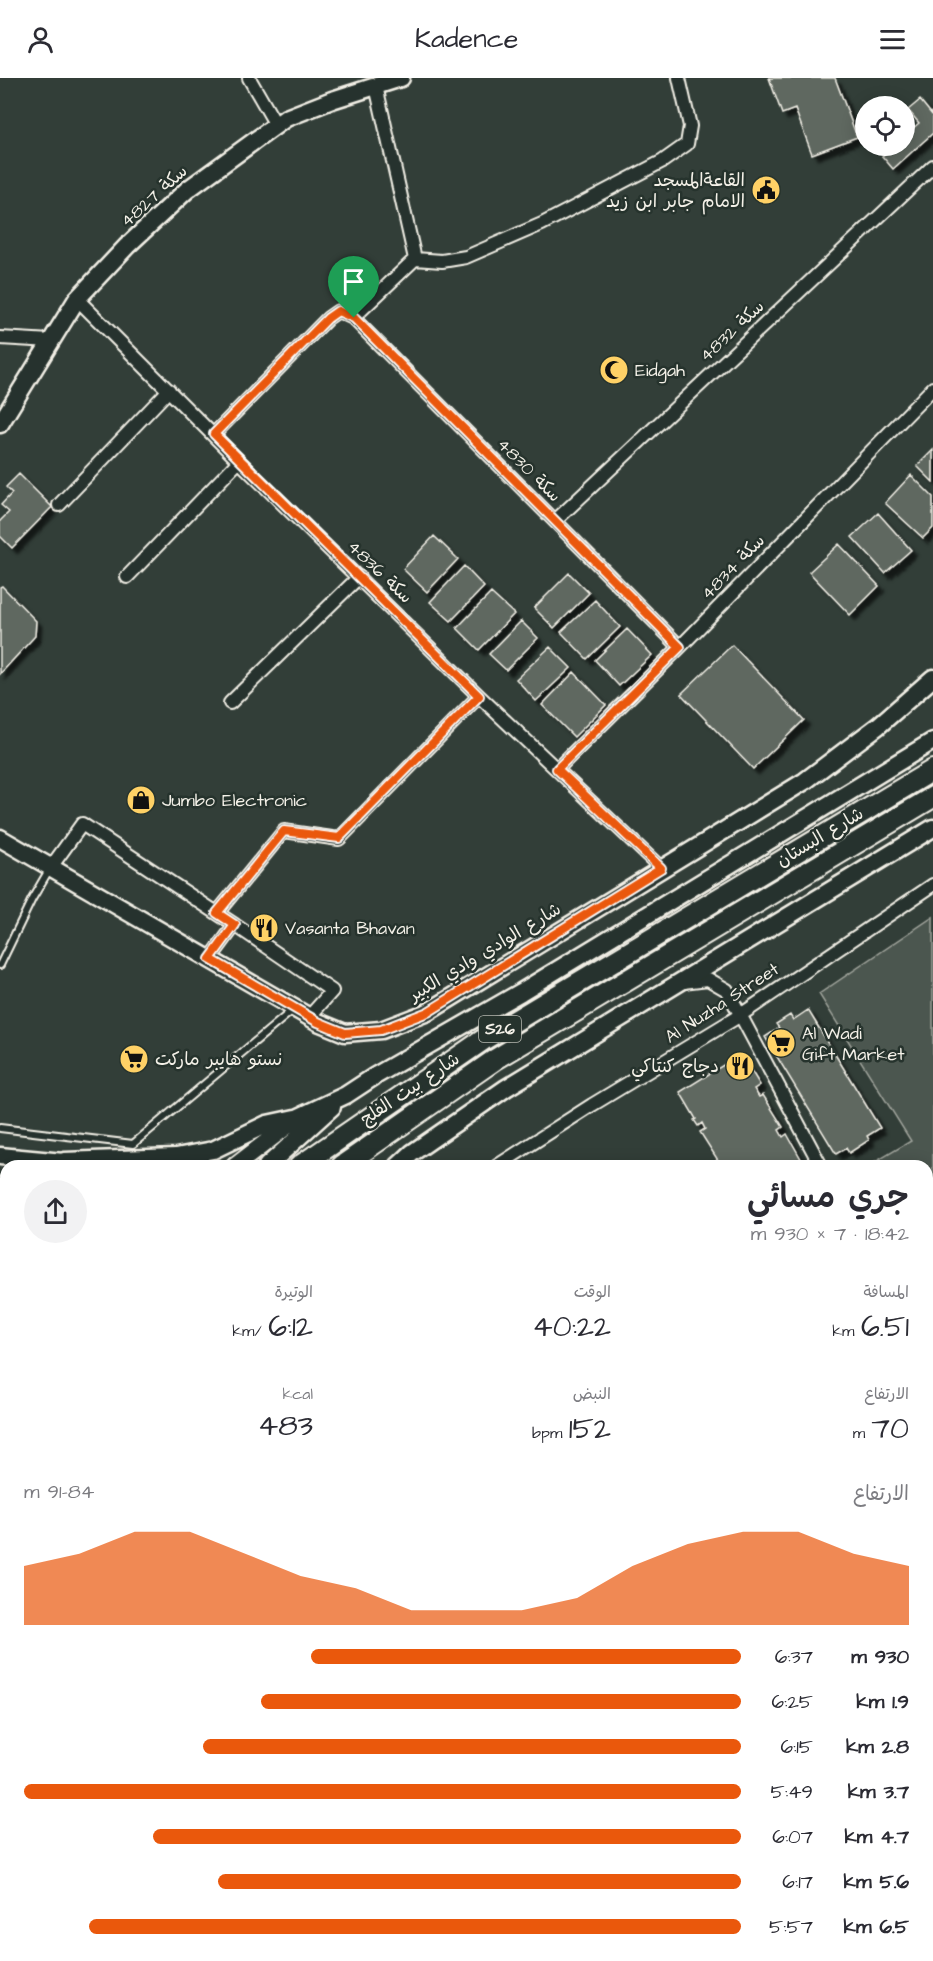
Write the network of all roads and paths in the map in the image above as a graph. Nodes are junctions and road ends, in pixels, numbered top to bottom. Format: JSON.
{"nodes":[{"id":1,"x":249,"y":78,"type":"edge"},
{"id":2,"x":401,"y":78,"type":"edge"},
{"id":3,"x":679,"y":78,"type":"edge"},
{"id":4,"x":376,"y":86,"type":"junction"},
{"id":5,"x":276,"y":125,"type":"junction"},
{"id":6,"x":933,"y":166,"type":"edge"},
{"id":7,"x":415,"y":259,"type":"junction"},
{"id":8,"x":77,"y":299,"type":"junction"},
{"id":9,"x":354,"y":318,"type":"junction"},
{"id":10,"x":0,"y":338,"type":"edge"},
{"id":11,"x":51,"y":341,"type":"junction"},
{"id":12,"x":933,"y":388,"type":"edge"},
{"id":13,"x":169,"y":390,"type":"junction"},
{"id":14,"x":0,"y":424,"type":"edge"},
{"id":15,"x":214,"y":434,"type":"junction"},
{"id":16,"x":239,"y":461,"type":"junction"},
{"id":17,"x":59,"y":505,"type":"dead end"},
{"id":18,"x":555,"y":521,"type":"junction"},
{"id":19,"x":359,"y":577,"type":"junction"},
{"id":20,"x":127,"y":578,"type":"dead end"},
{"id":21,"x":680,"y":647,"type":"junction"},
{"id":22,"x":933,"y":678,"type":"edge"},
{"id":23,"x":479,"y":696,"type":"junction"},
{"id":24,"x":230,"y":703,"type":"dead end"},
{"id":25,"x":933,"y":741,"type":"edge"},
{"id":26,"x":557,"y":769,"type":"junction"},
{"id":27,"x":933,"y":770,"type":"edge"},
{"id":28,"x":933,"y":797,"type":"edge"},
{"id":29,"x":933,"y":828,"type":"edge"},
{"id":30,"x":0,"y":838,"type":"edge"},
{"id":31,"x":51,"y":867,"type":"junction"},
{"id":32,"x":661,"y":868,"type":"junction"},
{"id":33,"x":933,"y":885,"type":"edge"},
{"id":34,"x":707,"y":905,"type":"joint"},
{"id":35,"x":217,"y":913,"type":"junction"},
{"id":36,"x":235,"y":925,"type":"junction"},
{"id":37,"x":719,"y":926,"type":"joint"},
{"id":38,"x":210,"y":959,"type":"junction"},
{"id":39,"x":0,"y":965,"type":"edge"},
{"id":40,"x":676,"y":983,"type":"junction"},
{"id":41,"x":302,"y":1013,"type":"junction"},
{"id":42,"x":739,"y":1016,"type":"junction"},
{"id":43,"x":346,"y":1095,"type":"junction"},
{"id":44,"x":299,"y":1117,"type":"junction"},
{"id":45,"x":0,"y":1128,"type":"edge"},
{"id":46,"x":412,"y":1153,"type":"junction"},
{"id":47,"x":0,"y":1156,"type":"edge"},
{"id":48,"x":51,"y":1160,"type":"edge"},
{"id":49,"x":92,"y":1160,"type":"edge"},
{"id":50,"x":243,"y":1160,"type":"edge"},
{"id":51,"x":274,"y":1160,"type":"edge"},
{"id":52,"x":309,"y":1160,"type":"edge"},
{"id":53,"x":351,"y":1160,"type":"edge"},
{"id":54,"x":401,"y":1160,"type":"edge"},
{"id":55,"x":404,"y":1160,"type":"edge"},
{"id":56,"x":506,"y":1160,"type":"edge"},
{"id":57,"x":818,"y":1160,"type":"edge"}],
"edges":[{"from":1,"to":5,"type":"street"},
{"from":2,"to":4,"type":"street","name":"سكة 4827"},
{"from":3,"to":7,"type":"street"},
{"from":4,"to":5,"type":"street","name":"سكة 4827"},
{"from":4,"to":7,"type":"street"},
{"from":5,"to":8,"type":"street","name":"سكة 4827"},
{"from":6,"to":18,"type":"street","name":"سكة 4832"},
{"from":7,"to":9,"type":"street"},
{"from":8,"to":11,"type":"street","name":"سكة 4827"},
{"from":8,"to":13,"type":"street","name":"سكة 4836"},
{"from":9,"to":15,"type":"street"},
{"from":9,"to":18,"type":"street","name":"سكة 4830"},
{"from":10,"to":11,"type":"street"},
{"from":11,"to":14,"type":"street","name":"سكة 4827"},
{"from":12,"to":21,"type":"street","name":"سكة 4834"},
{"from":13,"to":15,"type":"street","name":"سكة 4836"},
{"from":13,"to":17,"type":"street"},
{"from":15,"to":16,"type":"street","name":"سكة 4836"},
{"from":16,"to":19,"type":"street","name":"سكة 4836"},
{"from":16,"to":20,"type":"street"},
{"from":18,"to":21,"type":"street","name":"سكة 4830"},
{"from":19,"to":23,"type":"street","name":"سكة 4836"},
{"from":19,"to":24,"type":"street"},
{"from":21,"to":26,"type":"street","name":"سكة 4834"},
{"from":22,"to":32,"type":"street","name":"شارع الوادي وادي الكبير"},
{"from":23,"to":26,"type":"street","name":"سكة 4836"},
{"from":23,"to":35,"type":"street"},
{"from":25,"to":43,"type":"street"},
{"from":26,"to":32,"type":"street","name":"سكة 4836"},
{"from":27,"to":34,"type":"main road","name":"شارع البستان","number":"S26"},
{"from":28,"to":37,"type":"main road","name":"شارع البستان","number":"S26"},
{"from":29,"to":40,"type":"street"},
{"from":30,"to":31,"type":"street","name":"شارع الوادي وادي الكبير"},
{"from":31,"to":35,"type":"street"},
{"from":31,"to":38,"type":"street","name":"شارع الوادي وادي الكبير"},
{"from":31,"to":39,"type":"lane"},
{"from":32,"to":41,"type":"street","name":"شارع الوادي وادي الكبير"},
{"from":33,"to":42,"type":"street","name":"Al Nuzha Street"},
{"from":34,"to":52,"type":"main road","name":"شارع بيت الفلج","number":"S26"},
{"from":35,"to":36,"type":"street"},
{"from":36,"to":38,"type":"street"},
{"from":36,"to":41,"type":"street"},
{"from":37,"to":53,"type":"main road","name":"شارع بيت الفلج","number":"S26"},
{"from":38,"to":41,"type":"street","name":"شارع الوادي وادي الكبير"},
{"from":40,"to":42,"type":"street"},
{"from":40,"to":46,"type":"street"},
{"from":41,"to":45,"type":"lane"},
{"from":42,"to":56,"type":"street","name":"Al Nuzha Street"},
{"from":42,"to":57,"type":"street"},
{"from":43,"to":44,"type":"street"},
{"from":43,"to":51,"type":"street"},
{"from":44,"to":49,"type":"street"},
{"from":44,"to":50,"type":"street"},
{"from":46,"to":54,"type":"street"},
{"from":46,"to":55,"type":"street"},
{"from":47,"to":48,"type":"street"}]}
